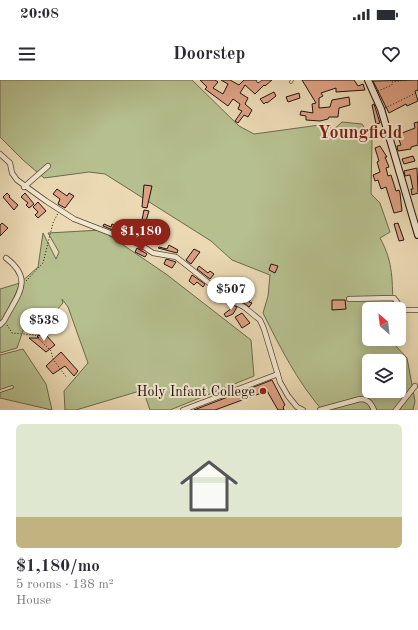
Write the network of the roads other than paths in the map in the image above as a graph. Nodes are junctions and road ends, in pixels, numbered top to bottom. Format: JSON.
{"nodes":[{"id":1,"x":368,"y":80,"type":"edge"},
{"id":2,"x":0,"y":154,"type":"edge"},
{"id":3,"x":48,"y":166,"type":"dead end"},
{"id":4,"x":24,"y":187,"type":"junction"},
{"id":5,"x":418,"y":235,"type":"edge"},
{"id":6,"x":6,"y":258,"type":"dead end"},
{"id":7,"x":349,"y":299,"type":"dead end"},
{"id":8,"x":418,"y":310,"type":"edge"},
{"id":9,"x":0,"y":325,"type":"edge"},
{"id":10,"x":278,"y":374,"type":"junction"},
{"id":11,"x":12,"y":386,"type":"dead end"},
{"id":12,"x":414,"y":386,"type":"dead end"},
{"id":13,"x":0,"y":391,"type":"edge"},
{"id":14,"x":183,"y":410,"type":"edge"},
{"id":15,"x":303,"y":410,"type":"edge"},
{"id":16,"x":320,"y":410,"type":"edge"},
{"id":17,"x":374,"y":410,"type":"edge"},
{"id":18,"x":396,"y":410,"type":"edge"}],
"edges":[{"from":1,"to":5,"type":"main road"},
{"from":2,"to":4,"type":"street"},
{"from":3,"to":4,"type":"street"},
{"from":4,"to":10,"type":"street"},
{"from":6,"to":9,"type":"street"},
{"from":7,"to":8,"type":"street"},
{"from":10,"to":14,"type":"street"},
{"from":10,"to":15,"type":"street"},
{"from":11,"to":13,"type":"lane"},
{"from":12,"to":18,"type":"street"},
{"from":16,"to":17,"type":"street"}]}
